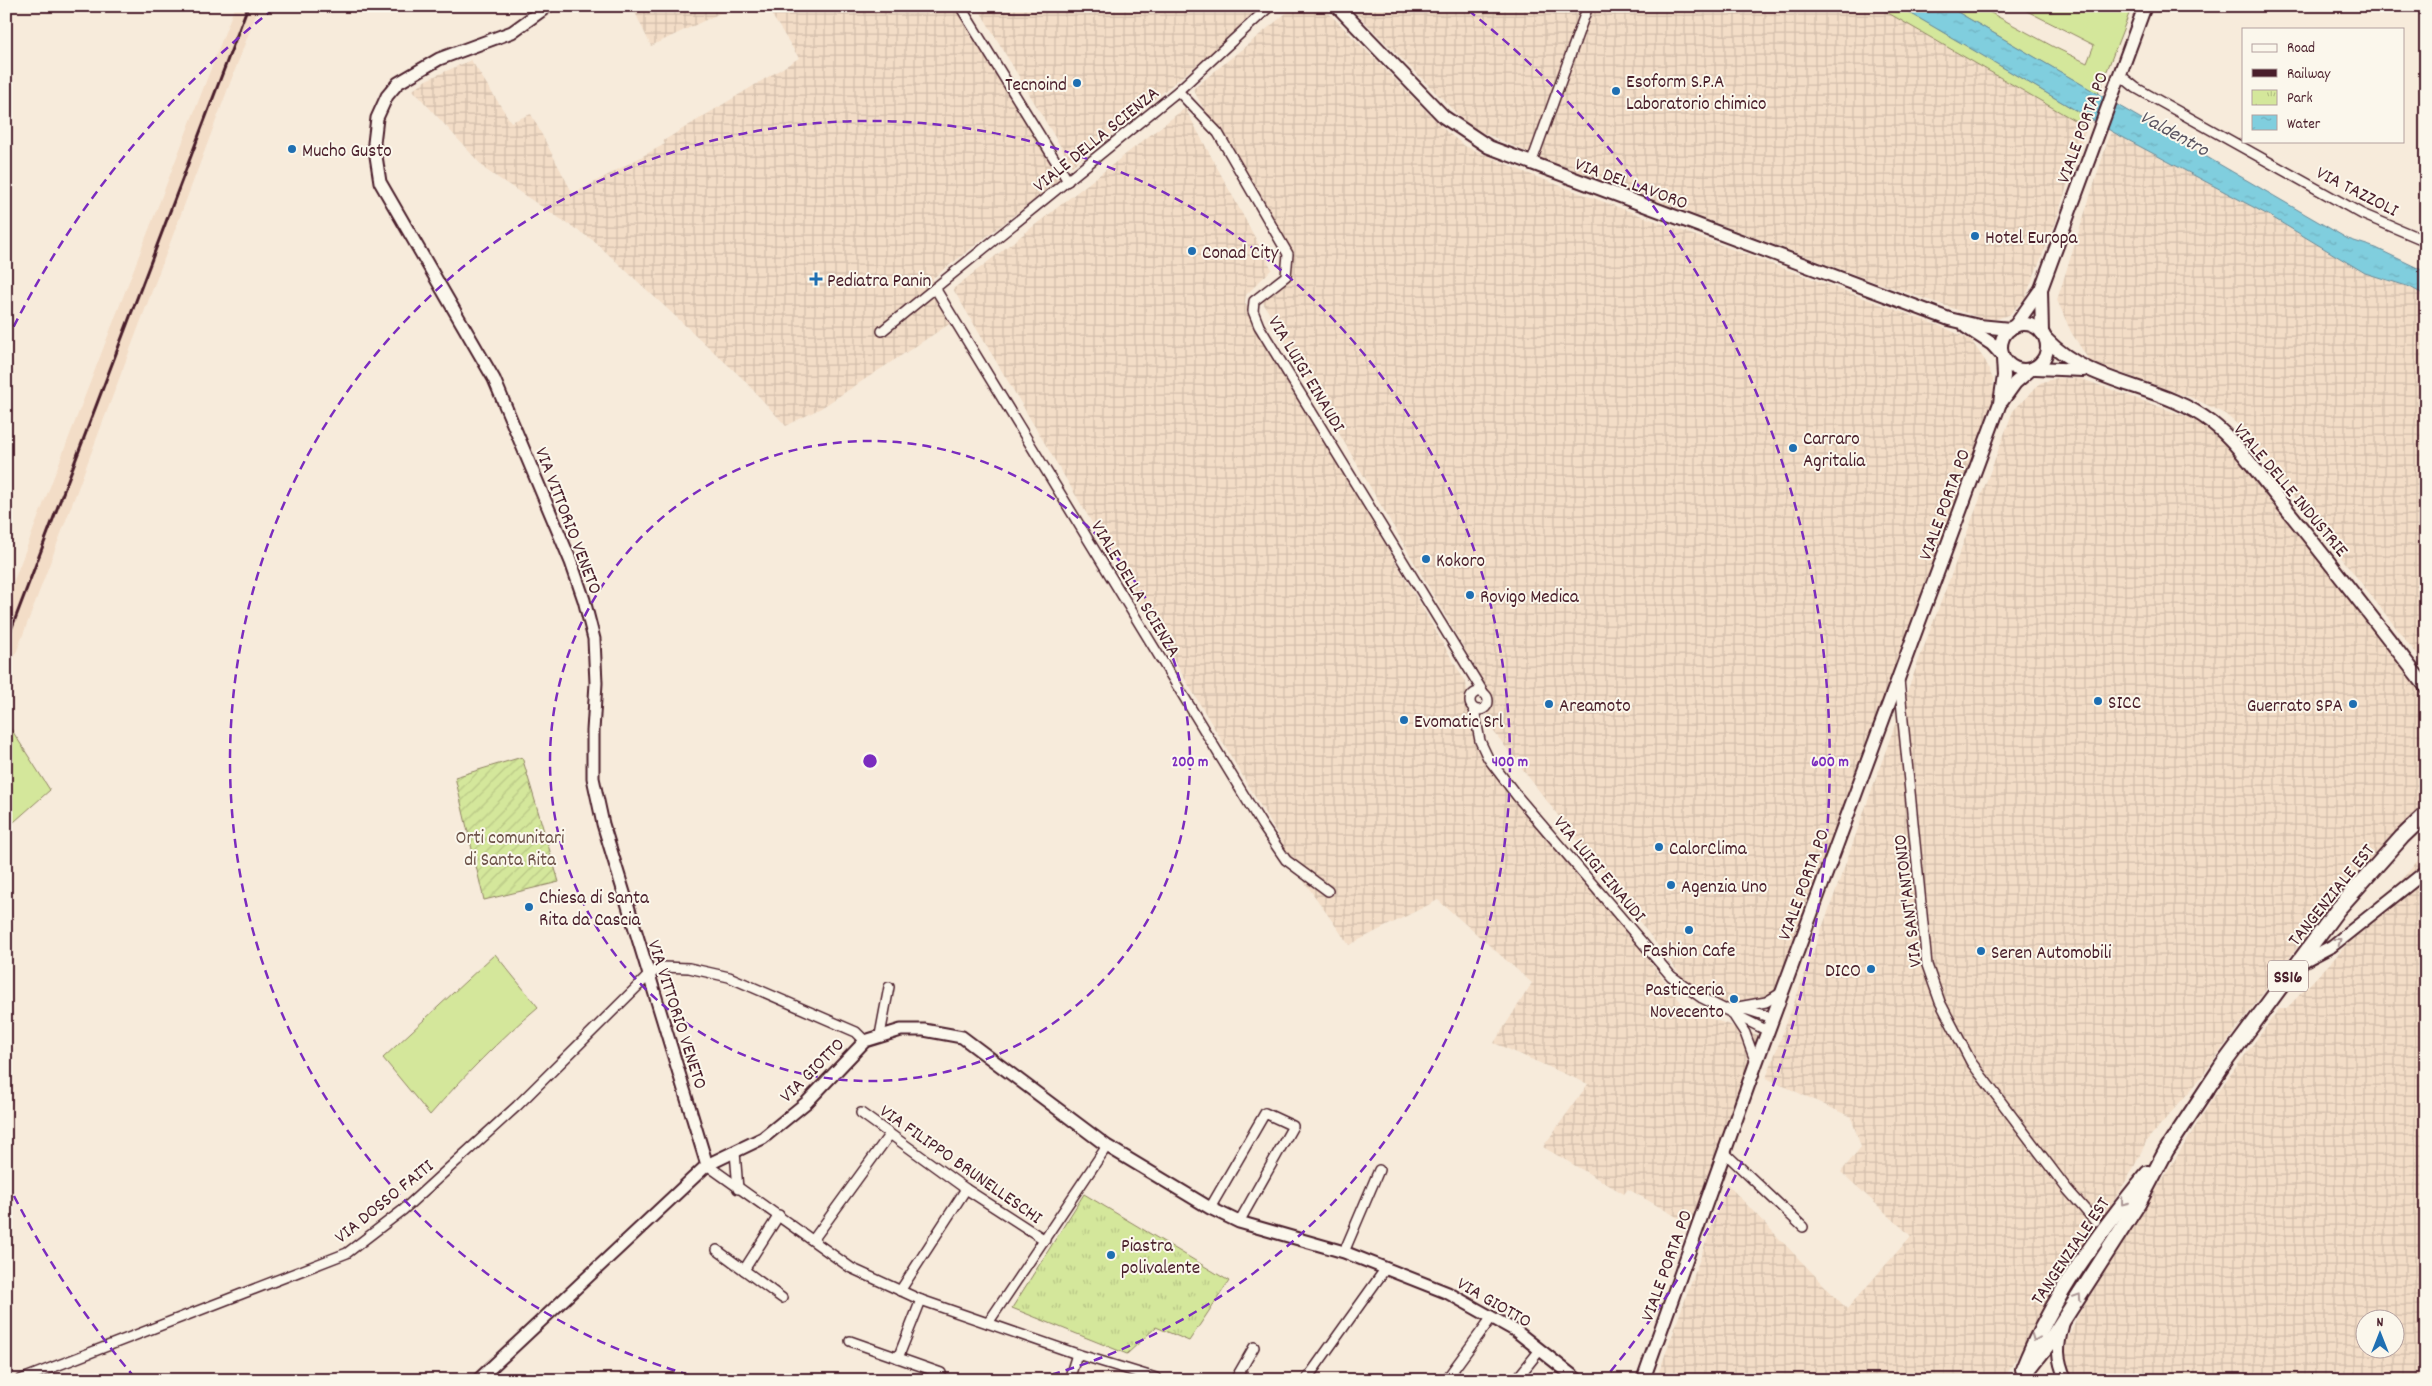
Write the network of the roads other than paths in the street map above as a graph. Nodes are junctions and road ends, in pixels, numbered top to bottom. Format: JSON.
{"nodes":[{"id":1,"x":548,"y":6,"type":"edge"},
{"id":2,"x":960,"y":6,"type":"edge"},
{"id":3,"x":1270,"y":6,"type":"edge"},
{"id":4,"x":1337,"y":6,"type":"edge"},
{"id":5,"x":1588,"y":6,"type":"edge"},
{"id":6,"x":2145,"y":6,"type":"edge"},
{"id":7,"x":2120,"y":75,"type":"junction"},
{"id":8,"x":1178,"y":91,"type":"junction"},
{"id":9,"x":1531,"y":164,"type":"junction"},
{"id":10,"x":1068,"y":181,"type":"junction"},
{"id":11,"x":2426,"y":240,"type":"edge"},
{"id":12,"x":935,"y":288,"type":"junction"},
{"id":13,"x":2041,"y":289,"type":"junction"},
{"id":14,"x":1958,"y":322,"type":"junction"},
{"id":15,"x":2013,"y":327,"type":"junction"},
{"id":16,"x":882,"y":331,"type":"dead end"},
{"id":17,"x":2044,"y":336,"type":"junction"},
{"id":18,"x":2003,"y":357,"type":"junction"},
{"id":19,"x":2033,"y":369,"type":"junction"},
{"id":20,"x":2087,"y":370,"type":"junction"},
{"id":21,"x":2000,"y":403,"type":"junction"},
{"id":22,"x":1899,"y":677,"type":"junction"},
{"id":23,"x":2426,"y":687,"type":"edge"},
{"id":24,"x":1478,"y":690,"type":"junction"},
{"id":25,"x":1485,"y":708,"type":"junction"},
{"id":26,"x":1474,"y":709,"type":"junction"},
{"id":27,"x":1478,"y":725,"type":"junction"},
{"id":28,"x":2426,"y":814,"type":"edge"},
{"id":29,"x":2426,"y":871,"type":"edge"},
{"id":30,"x":1328,"y":891,"type":"dead end"},
{"id":31,"x":2296,"y":965,"type":"junction"},
{"id":32,"x":650,"y":974,"type":"junction"},
{"id":33,"x":890,"y":987,"type":"dead end"},
{"id":34,"x":1782,"y":993,"type":"junction"},
{"id":35,"x":1727,"y":1008,"type":"junction"},
{"id":36,"x":1773,"y":1018,"type":"junction"},
{"id":37,"x":1768,"y":1031,"type":"junction"},
{"id":38,"x":880,"y":1035,"type":"junction"},
{"id":39,"x":865,"y":1040,"type":"junction"},
{"id":40,"x":1756,"y":1063,"type":"junction"},
{"id":41,"x":861,"y":1113,"type":"dead end"},
{"id":42,"x":890,"y":1134,"type":"junction"},
{"id":43,"x":1107,"y":1146,"type":"junction"},
{"id":44,"x":2166,"y":1151,"type":"junction"},
{"id":45,"x":734,"y":1152,"type":"junction"},
{"id":46,"x":1725,"y":1153,"type":"junction"},
{"id":47,"x":707,"y":1165,"type":"junction"},
{"id":48,"x":1378,"y":1170,"type":"dead end"},
{"id":49,"x":736,"y":1187,"type":"junction"},
{"id":50,"x":966,"y":1189,"type":"junction"},
{"id":51,"x":1210,"y":1208,"type":"junction"},
{"id":52,"x":779,"y":1215,"type":"junction"},
{"id":53,"x":2095,"y":1221,"type":"dead end"},
{"id":54,"x":1239,"y":1222,"type":"junction"},
{"id":55,"x":1803,"y":1227,"type":"dead end"},
{"id":56,"x":813,"y":1240,"type":"junction"},
{"id":57,"x":1045,"y":1240,"type":"junction"},
{"id":58,"x":717,"y":1250,"type":"dead end"},
{"id":59,"x":1344,"y":1252,"type":"junction"},
{"id":60,"x":1386,"y":1268,"type":"junction"},
{"id":61,"x":744,"y":1270,"type":"junction"},
{"id":62,"x":900,"y":1291,"type":"junction"},
{"id":63,"x":782,"y":1298,"type":"dead end"},
{"id":64,"x":921,"y":1300,"type":"junction"},
{"id":65,"x":1492,"y":1317,"type":"junction"},
{"id":66,"x":2065,"y":1318,"type":"junction"},
{"id":67,"x":988,"y":1323,"type":"junction"},
{"id":68,"x":850,"y":1341,"type":"dead end"},
{"id":69,"x":1254,"y":1347,"type":"dead end"},
{"id":70,"x":1540,"y":1350,"type":"junction"},
{"id":71,"x":1077,"y":1354,"type":"junction"},
{"id":72,"x":898,"y":1358,"type":"junction"},
{"id":73,"x":941,"y":1373,"type":"dead end"},
{"id":74,"x":1448,"y":1377,"type":"dead end"},
{"id":75,"x":1156,"y":1378,"type":"dead end"},
{"id":76,"x":20,"y":1380,"type":"edge"},
{"id":77,"x":478,"y":1380,"type":"edge"},
{"id":78,"x":1069,"y":1380,"type":"edge"},
{"id":79,"x":1235,"y":1380,"type":"edge"},
{"id":80,"x":1306,"y":1380,"type":"edge"},
{"id":81,"x":1516,"y":1380,"type":"edge"},
{"id":82,"x":1578,"y":1380,"type":"edge"},
{"id":83,"x":1643,"y":1380,"type":"edge"},
{"id":84,"x":2019,"y":1380,"type":"edge"},
{"id":85,"x":2066,"y":1380,"type":"edge"}],
"edges":[{"from":1,"to":32,"type":"street","name":"VIA VITTORIO VENETO"},
{"from":2,"to":10,"type":"street"},
{"from":3,"to":8,"type":"street","name":"VIALE DELLA SCIENZA"},
{"from":4,"to":9,"type":"main road","name":"VIA DEL LAVORO"},
{"from":5,"to":9,"type":"street"},
{"from":6,"to":7,"type":"main road","name":"VIALE PORTA PO"},
{"from":7,"to":11,"type":"street","name":"VIA TAZZOLI"},
{"from":7,"to":13,"type":"main road","name":"VIALE PORTA PO"},
{"from":8,"to":10,"type":"street","name":"VIALE DELLA SCIENZA"},
{"from":8,"to":24,"type":"street","name":"VIA LUIGI EINAUDI"},
{"from":9,"to":14,"type":"main road","name":"VIA DEL LAVORO"},
{"from":10,"to":12,"type":"street","name":"VIALE DELLA SCIENZA"},
{"from":12,"to":16,"type":"street","name":"VIALE DELLA SCIENZA"},
{"from":12,"to":30,"type":"street","name":"VIALE DELLA SCIENZA"},
{"from":13,"to":15,"type":"main road","name":"VIALE PORTA PO"},
{"from":13,"to":17,"type":"main road","name":"VIALE PORTA PO"},
{"from":14,"to":15,"type":"main road"},
{"from":14,"to":18,"type":"main road"},
{"from":15,"to":17,"type":"main road"},
{"from":15,"to":18,"type":"main road","name":"VIALE PORTA PO"},
{"from":17,"to":19,"type":"main road","name":"VIALE PORTA PO"},
{"from":17,"to":20,"type":"main road","name":"VIALE DELLE INDUSTRIE"},
{"from":18,"to":19,"type":"main road"},
{"from":18,"to":21,"type":"main road","name":"VIALE PORTA PO"},
{"from":19,"to":20,"type":"main road","name":"VIALE DELLE INDUSTRIE"},
{"from":19,"to":21,"type":"main road","name":"VIALE PORTA PO"},
{"from":20,"to":23,"type":"main road","name":"VIALE DELLE INDUSTRIE"},
{"from":21,"to":22,"type":"main road","name":"VIALE PORTA PO"},
{"from":22,"to":34,"type":"main road","name":"VIALE PORTA PO"},
{"from":22,"to":53,"type":"street","name":"VIA SANT'ANTONIO"},
{"from":24,"to":25,"type":"street"},
{"from":24,"to":26,"type":"street","name":"VIA LUIGI EINAUDI"},
{"from":25,"to":26,"type":"street"},
{"from":25,"to":27,"type":"street"},
{"from":26,"to":27,"type":"street","name":"VIA LUIGI EINAUDI"},
{"from":27,"to":35,"type":"street","name":"VIA LUIGI EINAUDI"},
{"from":28,"to":31,"type":"main road","name":"TANGENZIALE EST","number":"SS16"},
{"from":31,"to":29,"type":"street","one_way":true},
{"from":31,"to":44,"type":"main road","name":"TANGENZIALE EST","number":"SS16"},
{"from":32,"to":39,"type":"street"},
{"from":32,"to":47,"type":"street","name":"VIA VITTORIO VENETO"},
{"from":32,"to":76,"type":"street","name":"VIA DOSSO FAITI"},
{"from":33,"to":38,"type":"street"},
{"from":34,"to":35,"type":"street"},
{"from":34,"to":36,"type":"main road","name":"VIALE PORTA PO"},
{"from":35,"to":36,"type":"street","name":"VIA LUIGI EINAUDI"},
{"from":35,"to":37,"type":"street","name":"VIA LUIGI EINAUDI"},
{"from":35,"to":40,"type":"street"},
{"from":36,"to":37,"type":"main road","name":"VIALE PORTA PO"},
{"from":37,"to":40,"type":"main road","name":"VIALE PORTA PO"},
{"from":38,"to":39,"type":"street","name":"VIA GIOTTO"},
{"from":38,"to":43,"type":"street","name":"VIA GIOTTO"},
{"from":39,"to":45,"type":"street","name":"VIA GIOTTO"},
{"from":40,"to":46,"type":"main road","name":"VIALE PORTA PO"},
{"from":41,"to":42,"type":"street","name":"VIA FILIPPO BRUNELLESCHI"},
{"from":42,"to":50,"type":"street","name":"VIA FILIPPO BRUNELLESCHI"},
{"from":42,"to":56,"type":"street"},
{"from":43,"to":51,"type":"street","name":"VIA GIOTTO"},
{"from":43,"to":57,"type":"street","name":"VIA FILIPPO BRUNELLESCHI"},
{"from":66,"to":44,"type":"main road","name":"TANGENZIALE EST","number":"SS16","one_way":true},
{"from":44,"to":84,"type":"main road","name":"TANGENZIALE EST","number":"SS16","one_way":true},
{"from":45,"to":47,"type":"street","name":"VIA GIOTTO"},
{"from":45,"to":49,"type":"street"},
{"from":46,"to":55,"type":"street"},
{"from":46,"to":83,"type":"main road","name":"VIALE PORTA PO"},
{"from":47,"to":49,"type":"street"},
{"from":47,"to":77,"type":"street","name":"VIA GIOTTO"},
{"from":48,"to":59,"type":"street"},
{"from":49,"to":52,"type":"street"},
{"from":50,"to":57,"type":"street","name":"VIA FILIPPO BRUNELLESCHI"},
{"from":50,"to":62,"type":"street"},
{"from":51,"to":54,"type":"street","name":"VIA GIOTTO"},
{"from":51,"to":54,"type":"street"},
{"from":52,"to":56,"type":"street"},
{"from":52,"to":61,"type":"street"},
{"from":54,"to":59,"type":"street","name":"VIA GIOTTO"},
{"from":56,"to":62,"type":"street"},
{"from":57,"to":67,"type":"street","name":"VIA FILIPPO BRUNELLESCHI"},
{"from":58,"to":61,"type":"street"},
{"from":59,"to":60,"type":"street","name":"VIA GIOTTO"},
{"from":60,"to":65,"type":"street","name":"VIA GIOTTO"},
{"from":60,"to":80,"type":"street"},
{"from":61,"to":63,"type":"street"},
{"from":62,"to":64,"type":"street"},
{"from":64,"to":67,"type":"street"},
{"from":64,"to":72,"type":"street"},
{"from":65,"to":70,"type":"street","name":"VIA GIOTTO"},
{"from":65,"to":74,"type":"street"},
{"from":66,"to":84,"type":"main road","name":"TANGENZIALE EST","number":"SS16"},
{"from":66,"to":85,"type":"street"},
{"from":67,"to":71,"type":"street"},
{"from":68,"to":72,"type":"street"},
{"from":69,"to":79,"type":"street"},
{"from":70,"to":81,"type":"street"},
{"from":70,"to":82,"type":"street","name":"VIA GIOTTO"},
{"from":71,"to":75,"type":"street"},
{"from":71,"to":78,"type":"street"},
{"from":72,"to":73,"type":"street"}]}
